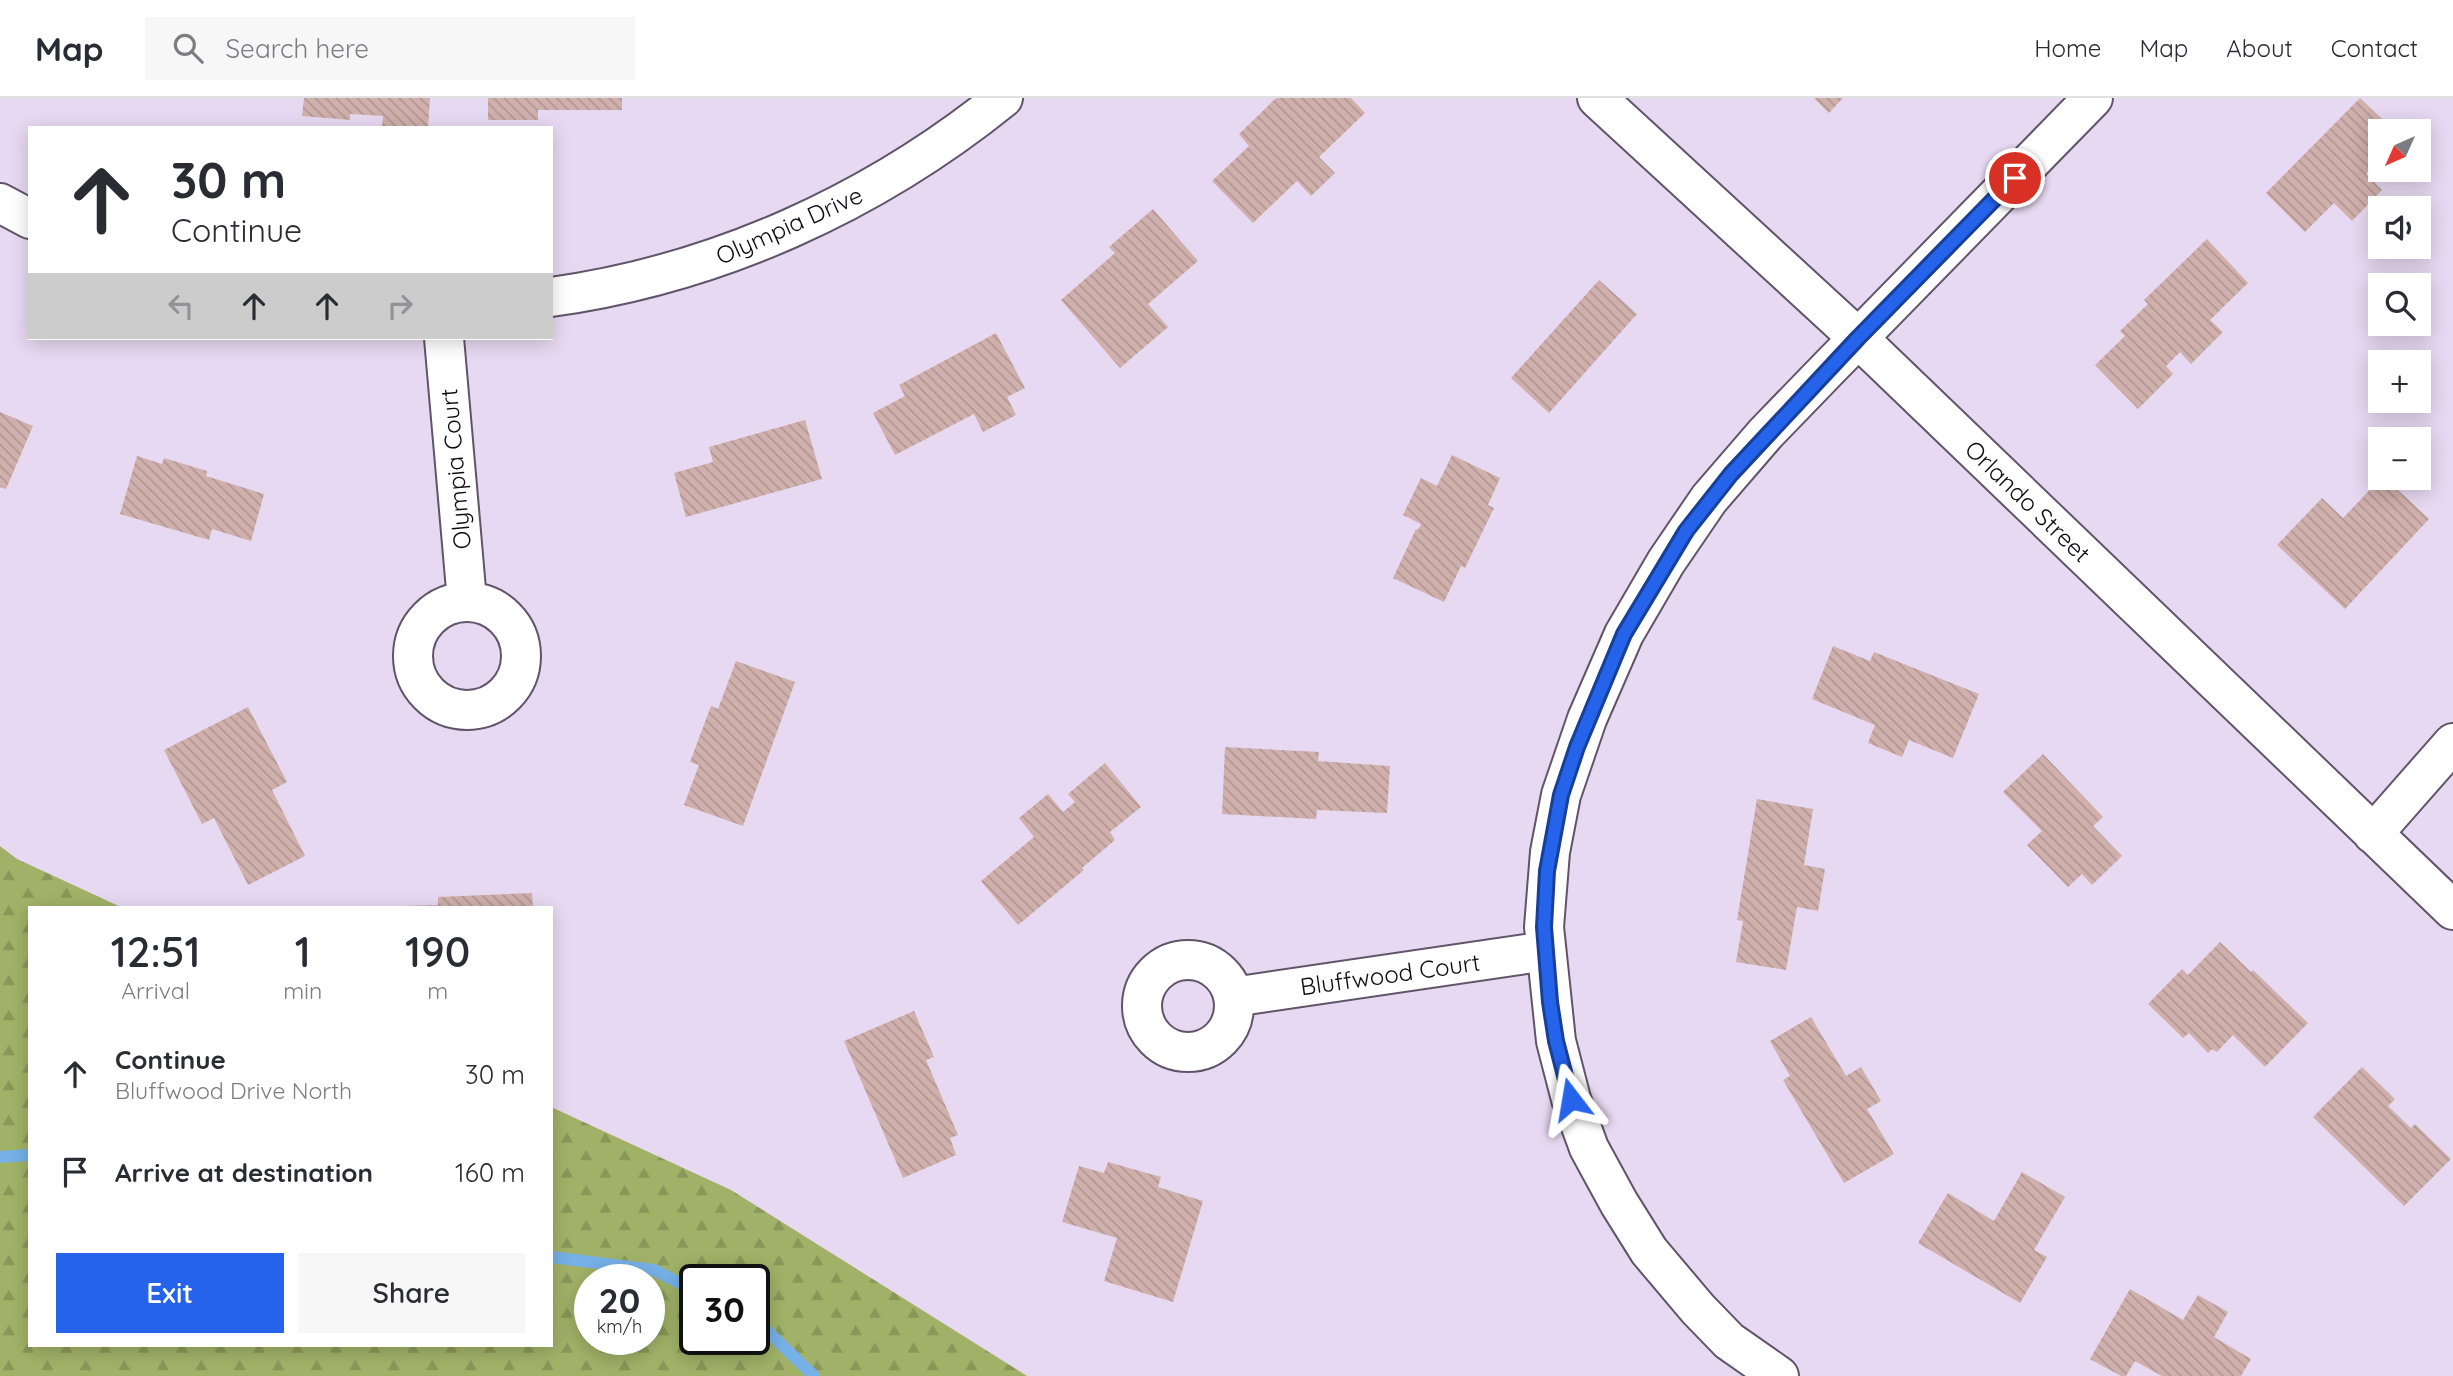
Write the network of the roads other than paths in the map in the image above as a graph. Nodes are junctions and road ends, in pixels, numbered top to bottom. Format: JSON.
{"nodes":[{"id":1,"x":1003,"y":98,"type":"edge"},
{"id":2,"x":1597,"y":98,"type":"edge"},
{"id":3,"x":2093,"y":98,"type":"edge"},
{"id":4,"x":0,"y":204,"type":"edge"},
{"id":5,"x":28,"y":218,"type":"edge"},
{"id":6,"x":553,"y":297,"type":"edge"},
{"id":7,"x":1858,"y":338,"type":"junction"},
{"id":8,"x":444,"y":340,"type":"edge"},
{"id":9,"x":467,"y":601,"type":"dead end"},
{"id":10,"x":2453,"y":743,"type":"edge"},
{"id":11,"x":2373,"y":834,"type":"junction"},
{"id":12,"x":2453,"y":910,"type":"edge"},
{"id":13,"x":1546,"y":951,"type":"junction"},
{"id":14,"x":1233,"y":997,"type":"dead end"},
{"id":15,"x":1779,"y":1376,"type":"edge"}],
"edges":[{"from":1,"to":6,"type":"street","name":"Olympia Drive"},
{"from":2,"to":7,"type":"street","name":"Orlando Street"},
{"from":3,"to":7,"type":"street"},
{"from":4,"to":5,"type":"street"},
{"from":7,"to":11,"type":"street","name":"Orlando Street"},
{"from":7,"to":13,"type":"street"},
{"from":8,"to":9,"type":"street","name":"Olympia Court"},
{"from":10,"to":11,"type":"street"},
{"from":11,"to":12,"type":"street","name":"Orlando Street"},
{"from":13,"to":14,"type":"street","name":"Bluffwood Court"},
{"from":13,"to":15,"type":"street"}]}
